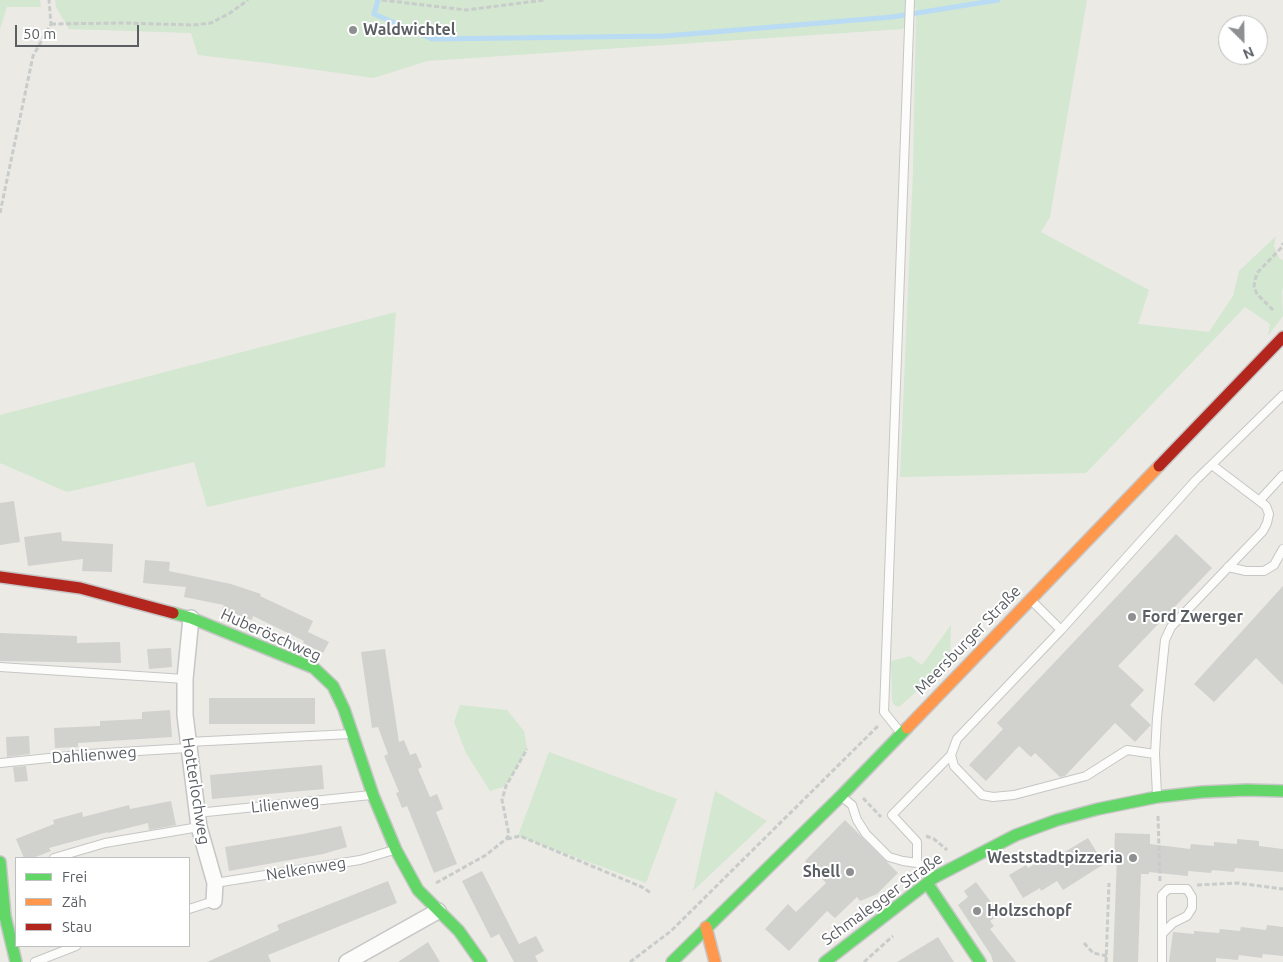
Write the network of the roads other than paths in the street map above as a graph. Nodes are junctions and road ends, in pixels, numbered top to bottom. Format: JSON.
{"nodes":[{"id":1,"x":910,"y":0,"type":"edge"},
{"id":2,"x":1283,"y":337,"type":"edge"},
{"id":3,"x":1283,"y":395,"type":"edge"},
{"id":4,"x":1212,"y":464,"type":"junction"},
{"id":5,"x":1283,"y":475,"type":"edge"},
{"id":6,"x":1260,"y":500,"type":"junction"},
{"id":7,"x":1283,"y":549,"type":"edge"},
{"id":8,"x":1228,"y":567,"type":"junction"},
{"id":9,"x":0,"y":577,"type":"edge"},
{"id":10,"x":1031,"y":599,"type":"junction"},
{"id":11,"x":192,"y":618,"type":"junction"},
{"id":12,"x":1061,"y":630,"type":"junction"},
{"id":13,"x":0,"y":667,"type":"edge"},
{"id":14,"x":185,"y":679,"type":"junction"},
{"id":15,"x":900,"y":733,"type":"junction"},
{"id":16,"x":353,"y":734,"type":"junction"},
{"id":17,"x":188,"y":745,"type":"junction"},
{"id":18,"x":1155,"y":754,"type":"junction"},
{"id":19,"x":951,"y":755,"type":"junction"},
{"id":20,"x":0,"y":763,"type":"edge"},
{"id":21,"x":1283,"y":791,"type":"edge"},
{"id":22,"x":373,"y":795,"type":"junction"},
{"id":23,"x":841,"y":796,"type":"junction"},
{"id":24,"x":1157,"y":797,"type":"junction"},
{"id":25,"x":198,"y":820,"type":"junction"},
{"id":26,"x":396,"y":850,"type":"junction"},
{"id":27,"x":58,"y":857,"type":"edge"},
{"id":28,"x":917,"y":863,"type":"junction"},
{"id":29,"x":3,"y":869,"type":"edge"},
{"id":30,"x":931,"y":880,"type":"junction"},
{"id":31,"x":215,"y":883,"type":"junction"},
{"id":32,"x":214,"y":901,"type":"joint"},
{"id":33,"x":190,"y":909,"type":"edge"},
{"id":34,"x":438,"y":911,"type":"junction"},
{"id":35,"x":2,"y":916,"type":"edge"},
{"id":36,"x":706,"y":927,"type":"junction"},
{"id":37,"x":1163,"y":933,"type":"junction"},
{"id":38,"x":73,"y":947,"type":"edge"},
{"id":39,"x":16,"y":962,"type":"edge"},
{"id":40,"x":35,"y":962,"type":"edge"},
{"id":41,"x":347,"y":962,"type":"edge"},
{"id":42,"x":481,"y":962,"type":"edge"},
{"id":43,"x":672,"y":962,"type":"edge"},
{"id":44,"x":715,"y":962,"type":"edge"},
{"id":45,"x":824,"y":962,"type":"edge"},
{"id":46,"x":980,"y":962,"type":"edge"},
{"id":47,"x":1162,"y":962,"type":"edge"}],
"edges":[{"from":1,"to":15,"type":"lane"},
{"from":2,"to":10,"type":"street","name":"Meersburger Straße"},
{"from":3,"to":4,"type":"lane"},
{"from":4,"to":6,"type":"lane"},
{"from":4,"to":12,"type":"lane"},
{"from":5,"to":6,"type":"lane"},
{"from":6,"to":8,"type":"lane"},
{"from":7,"to":8,"type":"lane"},
{"from":8,"to":18,"type":"lane"},
{"from":9,"to":11,"type":"street","name":"Huberöschweg"},
{"from":10,"to":12,"type":"lane"},
{"from":10,"to":15,"type":"street","name":"Meersburger Straße"},
{"from":11,"to":14,"type":"street","name":"Hotterlochweg"},
{"from":11,"to":16,"type":"street","name":"Huberöschweg"},
{"from":12,"to":19,"type":"lane"},
{"from":13,"to":14,"type":"lane"},
{"from":14,"to":17,"type":"street","name":"Hotterlochweg"},
{"from":15,"to":23,"type":"street","name":"Meersburger Straße"},
{"from":16,"to":17,"type":"lane","name":"Dahlienweg"},
{"from":16,"to":22,"type":"street","name":"Huberöschweg"},
{"from":17,"to":20,"type":"lane","name":"Dahlienweg"},
{"from":17,"to":25,"type":"street","name":"Hotterlochweg"},
{"from":18,"to":19,"type":"lane"},
{"from":18,"to":24,"type":"lane"},
{"from":19,"to":28,"type":"lane"},
{"from":21,"to":24,"type":"street","name":"Schmalegger Straße"},
{"from":22,"to":25,"type":"lane","name":"Lilienweg"},
{"from":22,"to":26,"type":"street","name":"Huberöschweg"},
{"from":23,"to":28,"type":"lane"},
{"from":23,"to":36,"type":"street","name":"Meersburger Straße"},
{"from":24,"to":30,"type":"street","name":"Schmalegger Straße"},
{"from":25,"to":27,"type":"lane","name":"Lilienweg"},
{"from":25,"to":31,"type":"street","name":"Hotterlochweg"},
{"from":26,"to":31,"type":"lane","name":"Nelkenweg"},
{"from":26,"to":34,"type":"street","name":"Huberöschweg"},
{"from":28,"to":30,"type":"lane"},
{"from":29,"to":35,"type":"street"},
{"from":30,"to":45,"type":"street","name":"Schmalegger Straße"},
{"from":30,"to":46,"type":"street"},
{"from":31,"to":32,"type":"street","name":"Hotterlochweg"},
{"from":32,"to":33,"type":"lane"},
{"from":34,"to":41,"type":"street"},
{"from":34,"to":42,"type":"street","name":"Huberöschweg"},
{"from":35,"to":39,"type":"street"},
{"from":36,"to":43,"type":"street","name":"Meersburger Straße"},
{"from":36,"to":44,"type":"street"},
{"from":37,"to":37,"type":"lane"},
{"from":37,"to":47,"type":"lane"},
{"from":38,"to":40,"type":"lane"}]}
